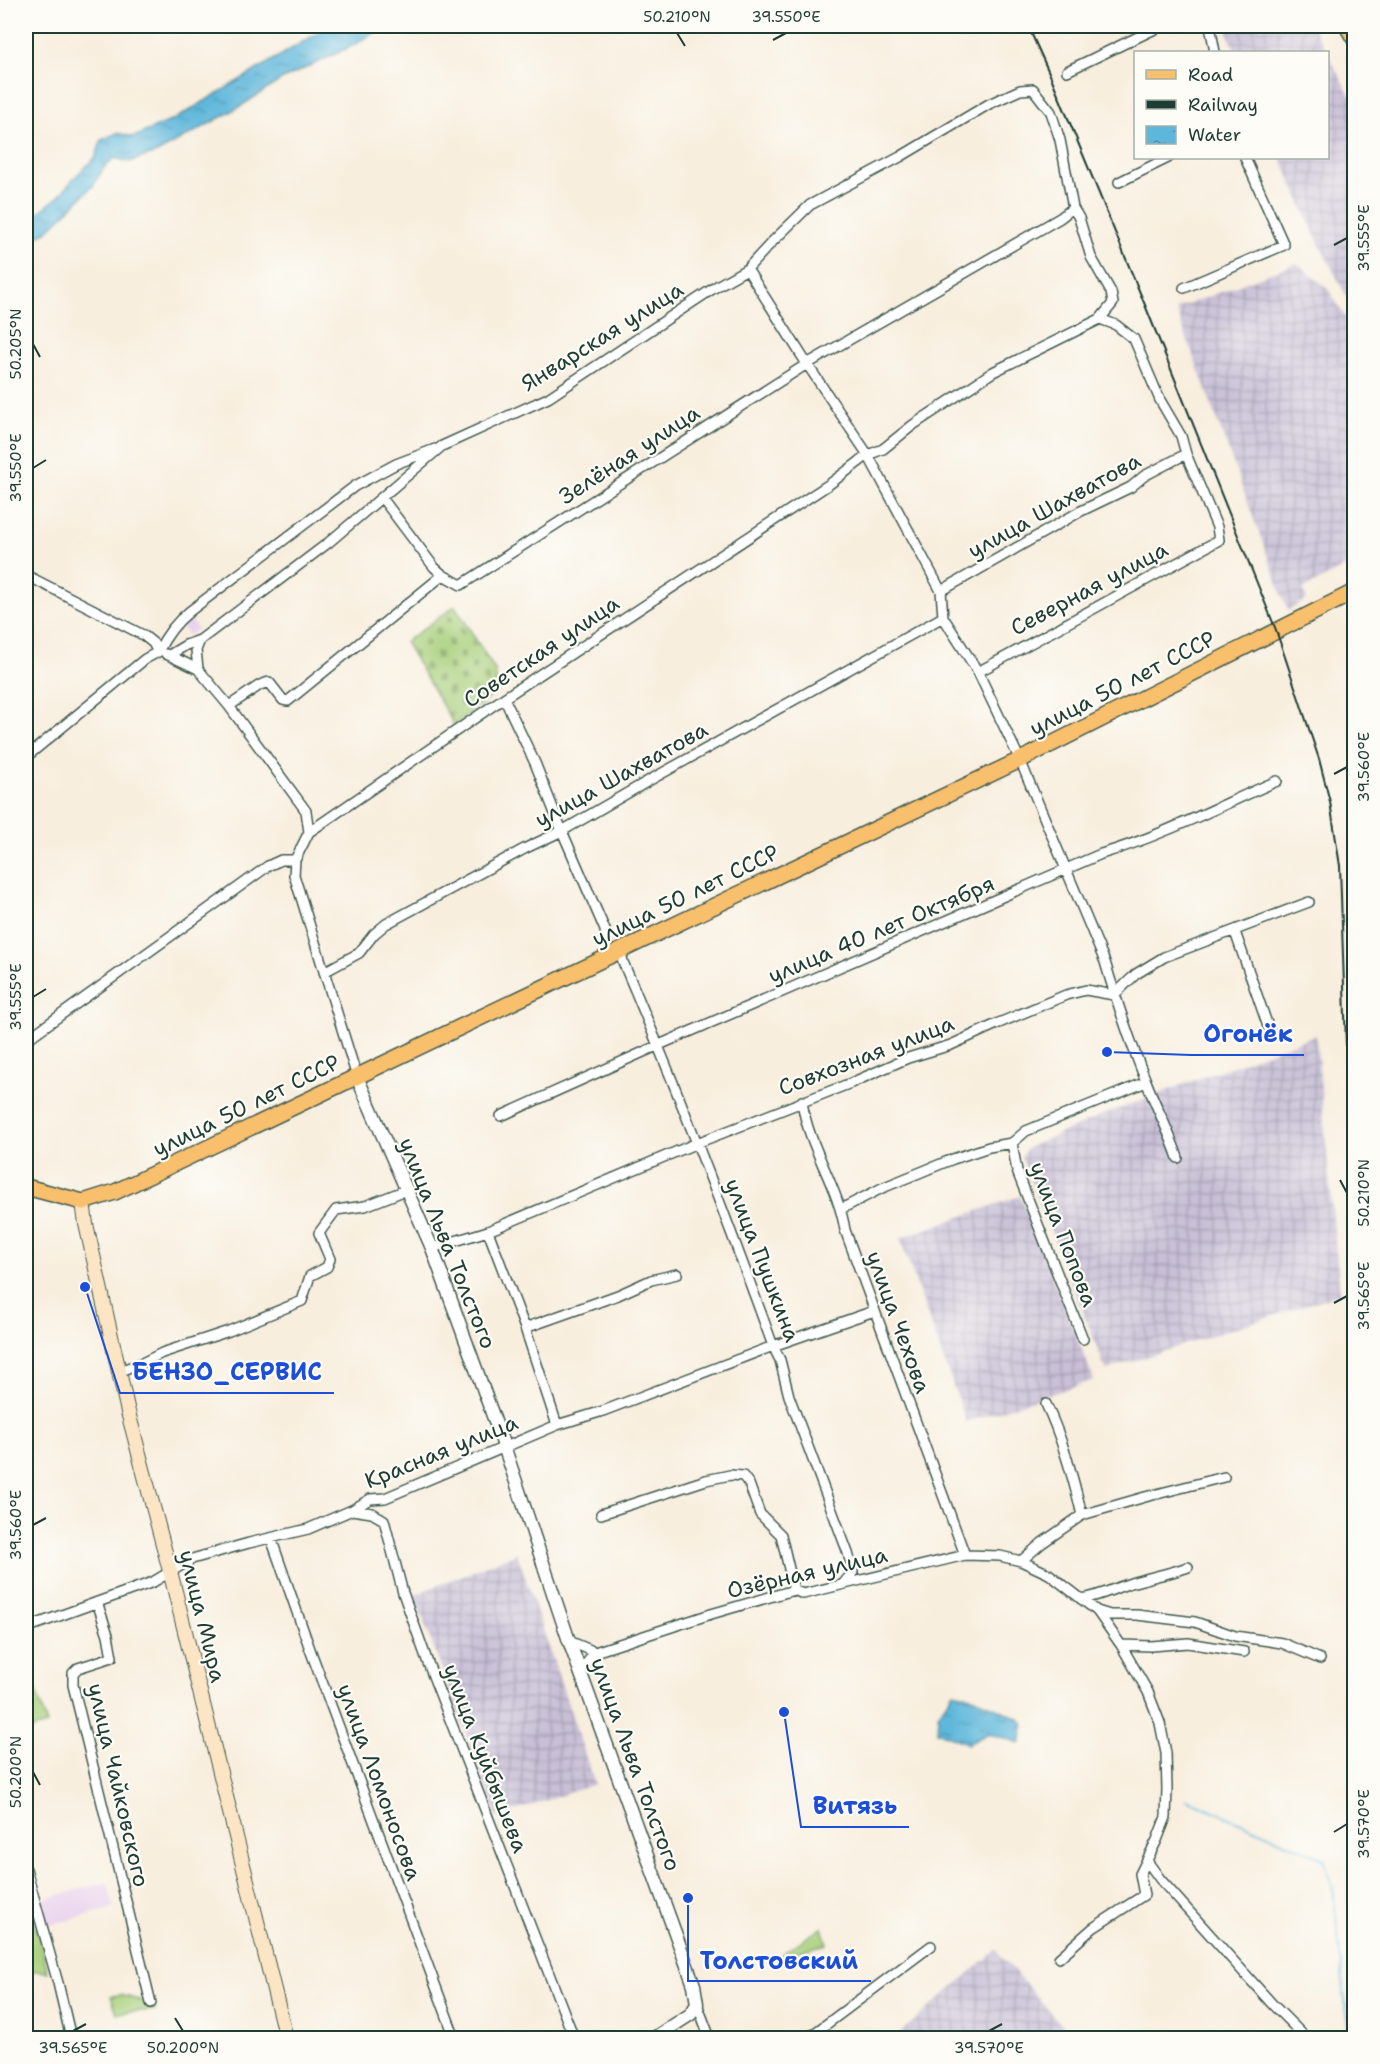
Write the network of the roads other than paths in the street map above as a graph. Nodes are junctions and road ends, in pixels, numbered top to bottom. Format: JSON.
{"nodes":[{"id":1,"x":1161,"y":26,"type":"edge"},
{"id":2,"x":1210,"y":26,"type":"edge"},
{"id":3,"x":1347,"y":26,"type":"edge"},
{"id":4,"x":1354,"y":38,"type":"edge"},
{"id":5,"x":1215,"y":51,"type":"edge"},
{"id":6,"x":1067,"y":71,"type":"dead end"},
{"id":7,"x":1166,"y":159,"type":"edge"},
{"id":8,"x":1245,"y":159,"type":"edge"},
{"id":9,"x":1119,"y":182,"type":"dead end"},
{"id":10,"x":1073,"y":208,"type":"junction"},
{"id":11,"x":747,"y":269,"type":"junction"},
{"id":12,"x":1184,"y":288,"type":"dead end"},
{"id":13,"x":1101,"y":319,"type":"junction"},
{"id":14,"x":807,"y":364,"type":"junction"},
{"id":15,"x":442,"y":446,"type":"junction"},
{"id":16,"x":1186,"y":454,"type":"junction"},
{"id":17,"x":868,"y":455,"type":"junction"},
{"id":18,"x":382,"y":498,"type":"junction"},
{"id":19,"x":26,"y":575,"type":"edge"},
{"id":20,"x":443,"y":575,"type":"junction"},
{"id":21,"x":941,"y":591,"type":"junction"},
{"id":22,"x":1354,"y":592,"type":"edge"},
{"id":23,"x":943,"y":617,"type":"junction"},
{"id":24,"x":201,"y":640,"type":"junction"},
{"id":25,"x":158,"y":652,"type":"junction"},
{"id":26,"x":171,"y":654,"type":"junction"},
{"id":27,"x":198,"y":669,"type":"junction"},
{"id":28,"x":978,"y":672,"type":"junction"},
{"id":29,"x":504,"y":698,"type":"junction"},
{"id":30,"x":229,"y":706,"type":"junction"},
{"id":31,"x":26,"y":757,"type":"edge"},
{"id":32,"x":1020,"y":760,"type":"junction"},
{"id":33,"x":1277,"y":781,"type":"dead end"},
{"id":34,"x":562,"y":831,"type":"junction"},
{"id":35,"x":309,"y":832,"type":"junction"},
{"id":36,"x":295,"y":860,"type":"junction"},
{"id":37,"x":1067,"y":871,"type":"junction"},
{"id":38,"x":1309,"y":902,"type":"dead end"},
{"id":39,"x":1234,"y":932,"type":"junction"},
{"id":40,"x":614,"y":954,"type":"junction"},
{"id":41,"x":324,"y":972,"type":"junction"},
{"id":42,"x":1114,"y":995,"type":"junction"},
{"id":43,"x":1271,"y":1035,"type":"dead end"},
{"id":44,"x":26,"y":1040,"type":"edge"},
{"id":45,"x":659,"y":1046,"type":"junction"},
{"id":46,"x":357,"y":1077,"type":"junction"},
{"id":47,"x":1146,"y":1082,"type":"junction"},
{"id":48,"x":802,"y":1101,"type":"junction"},
{"id":49,"x":501,"y":1116,"type":"dead end"},
{"id":50,"x":698,"y":1143,"type":"junction"},
{"id":51,"x":1011,"y":1143,"type":"junction"},
{"id":52,"x":1178,"y":1158,"type":"dead end"},
{"id":53,"x":26,"y":1187,"type":"edge"},
{"id":54,"x":406,"y":1190,"type":"junction"},
{"id":55,"x":83,"y":1202,"type":"junction"},
{"id":56,"x":842,"y":1209,"type":"junction"},
{"id":57,"x":488,"y":1231,"type":"junction"},
{"id":58,"x":432,"y":1248,"type":"junction"},
{"id":59,"x":677,"y":1274,"type":"dead end"},
{"id":60,"x":874,"y":1311,"type":"junction"},
{"id":61,"x":525,"y":1328,"type":"junction"},
{"id":62,"x":1083,"y":1339,"type":"dead end"},
{"id":63,"x":773,"y":1346,"type":"junction"},
{"id":64,"x":119,"y":1371,"type":"junction"},
{"id":65,"x":1046,"y":1404,"type":"dead end"},
{"id":66,"x":557,"y":1425,"type":"junction"},
{"id":67,"x":504,"y":1446,"type":"junction"},
{"id":68,"x":1224,"y":1477,"type":"dead end"},
{"id":69,"x":351,"y":1510,"type":"junction"},
{"id":70,"x":601,"y":1514,"type":"dead end"},
{"id":71,"x":1082,"y":1515,"type":"junction"},
{"id":72,"x":271,"y":1538,"type":"junction"},
{"id":73,"x":965,"y":1555,"type":"junction"},
{"id":74,"x":1021,"y":1561,"type":"junction"},
{"id":75,"x":1188,"y":1567,"type":"dead end"},
{"id":76,"x":170,"y":1571,"type":"junction"},
{"id":77,"x":843,"y":1584,"type":"junction"},
{"id":78,"x":794,"y":1590,"type":"junction"},
{"id":79,"x":1081,"y":1599,"type":"junction"},
{"id":80,"x":97,"y":1602,"type":"junction"},
{"id":81,"x":1097,"y":1611,"type":"junction"},
{"id":82,"x":26,"y":1628,"type":"edge"},
{"id":83,"x":569,"y":1641,"type":"junction"},
{"id":84,"x":1121,"y":1645,"type":"junction"},
{"id":85,"x":595,"y":1652,"type":"junction"},
{"id":86,"x":1244,"y":1652,"type":"dead end"},
{"id":87,"x":1320,"y":1659,"type":"dead end"},
{"id":88,"x":580,"y":1672,"type":"junction"},
{"id":89,"x":1147,"y":1861,"type":"junction"},
{"id":90,"x":26,"y":1869,"type":"edge"},
{"id":91,"x":931,"y":1946,"type":"dead end"},
{"id":92,"x":1059,"y":1958,"type":"dead end"},
{"id":93,"x":151,"y":2003,"type":"dead end"},
{"id":94,"x":697,"y":2004,"type":"junction"},
{"id":95,"x":71,"y":2038,"type":"edge"},
{"id":96,"x":286,"y":2038,"type":"edge"},
{"id":97,"x":455,"y":2038,"type":"edge"},
{"id":98,"x":574,"y":2038,"type":"edge"},
{"id":99,"x":654,"y":2038,"type":"edge"},
{"id":100,"x":710,"y":2038,"type":"edge"},
{"id":101,"x":808,"y":2038,"type":"edge"},
{"id":102,"x":1306,"y":2038,"type":"edge"}],
"edges":[{"from":1,"to":6,"type":"street"},
{"from":2,"to":5,"type":"street"},
{"from":3,"to":4,"type":"main road"},
{"from":7,"to":9,"type":"street"},
{"from":8,"to":12,"type":"street"},
{"from":10,"to":11,"type":"street","name":"Январская улица"},
{"from":10,"to":13,"type":"street"},
{"from":10,"to":14,"type":"street","name":"Зелёная улица"},
{"from":11,"to":14,"type":"street"},
{"from":11,"to":15,"type":"street","name":"Январская улица"},
{"from":13,"to":16,"type":"street"},
{"from":13,"to":17,"type":"street","name":"Советская улица"},
{"from":14,"to":17,"type":"street"},
{"from":14,"to":20,"type":"street","name":"Зелёная улица"},
{"from":15,"to":18,"type":"street","name":"Январская улица"},
{"from":15,"to":25,"type":"street"},
{"from":16,"to":21,"type":"street","name":"улица Шахватова"},
{"from":16,"to":28,"type":"street","name":"Северная улица"},
{"from":17,"to":21,"type":"street"},
{"from":17,"to":29,"type":"street","name":"Советская улица"},
{"from":18,"to":20,"type":"street"},
{"from":18,"to":24,"type":"street","name":"Январская улица"},
{"from":19,"to":25,"type":"street"},
{"from":20,"to":30,"type":"street"},
{"from":21,"to":23,"type":"street"},
{"from":22,"to":32,"type":"main road","name":"улица 50 лет СССР"},
{"from":23,"to":28,"type":"street"},
{"from":23,"to":34,"type":"street","name":"улица Шахватова"},
{"from":24,"to":26,"type":"street","name":"Январская улица"},
{"from":24,"to":27,"type":"street"},
{"from":25,"to":26,"type":"street"},
{"from":25,"to":31,"type":"street"},
{"from":26,"to":27,"type":"street"},
{"from":27,"to":30,"type":"street"},
{"from":28,"to":32,"type":"street"},
{"from":29,"to":34,"type":"street","name":"улица Пушкина"},
{"from":29,"to":35,"type":"street","name":"Советская улица"},
{"from":30,"to":35,"type":"street"},
{"from":32,"to":37,"type":"street"},
{"from":32,"to":40,"type":"main road","name":"улица 50 лет СССР"},
{"from":33,"to":37,"type":"street","name":"улица 40 лет Октября"},
{"from":34,"to":40,"type":"street","name":"улица Пушкина"},
{"from":34,"to":41,"type":"street","name":"улица Шахватова"},
{"from":35,"to":36,"type":"street","name":"Советская улица"},
{"from":36,"to":41,"type":"street","name":"улица Льва Толстого"},
{"from":36,"to":44,"type":"street"},
{"from":37,"to":42,"type":"street"},
{"from":37,"to":45,"type":"street","name":"улица 40 лет Октября"},
{"from":38,"to":39,"type":"street"},
{"from":39,"to":42,"type":"street"},
{"from":39,"to":43,"type":"street"},
{"from":40,"to":45,"type":"street","name":"улица Пушкина"},
{"from":40,"to":46,"type":"main road","name":"улица 50 лет СССР"},
{"from":41,"to":46,"type":"street","name":"улица Льва Толстого"},
{"from":42,"to":47,"type":"street"},
{"from":42,"to":48,"type":"street","name":"Совхозная улица"},
{"from":45,"to":49,"type":"street","name":"улица 40 лет Октября"},
{"from":45,"to":50,"type":"street","name":"улица Пушкина"},
{"from":46,"to":54,"type":"street","name":"улица Льва Толстого"},
{"from":46,"to":55,"type":"main road","name":"улица 50 лет СССР"},
{"from":47,"to":51,"type":"street"},
{"from":47,"to":52,"type":"street"},
{"from":48,"to":50,"type":"street","name":"Совхозная улица"},
{"from":48,"to":56,"type":"street","name":"улица Чехова"},
{"from":50,"to":57,"type":"street","name":"Совхозная улица"},
{"from":50,"to":63,"type":"street","name":"улица Пушкина"},
{"from":51,"to":56,"type":"street"},
{"from":51,"to":62,"type":"street","name":"улица Попова"},
{"from":53,"to":55,"type":"main road"},
{"from":54,"to":58,"type":"street","name":"улица Льва Толстого"},
{"from":54,"to":64,"type":"street"},
{"from":55,"to":64,"type":"main road","name":"улица Мира"},
{"from":56,"to":60,"type":"street","name":"улица Чехова"},
{"from":57,"to":58,"type":"street","name":"Совхозная улица"},
{"from":57,"to":61,"type":"street"},
{"from":58,"to":67,"type":"street","name":"улица Льва Толстого"},
{"from":59,"to":61,"type":"street"},
{"from":60,"to":63,"type":"street","name":"Красная улица"},
{"from":60,"to":73,"type":"street","name":"улица Чехова"},
{"from":61,"to":66,"type":"street"},
{"from":63,"to":66,"type":"street","name":"Красная улица"},
{"from":63,"to":77,"type":"street","name":"улица Пушкина"},
{"from":64,"to":76,"type":"main road","name":"улица Мира"},
{"from":65,"to":71,"type":"street"},
{"from":66,"to":67,"type":"street","name":"Красная улица"},
{"from":67,"to":69,"type":"street","name":"Красная улица"},
{"from":67,"to":83,"type":"street","name":"улица Льва Толстого"},
{"from":68,"to":71,"type":"street"},
{"from":69,"to":72,"type":"street","name":"Красная улица"},
{"from":69,"to":98,"type":"street","name":"улица Куйбышева"},
{"from":70,"to":78,"type":"street"},
{"from":71,"to":74,"type":"street"},
{"from":72,"to":76,"type":"street","name":"Красная улица"},
{"from":72,"to":97,"type":"street","name":"улица Ломоносова"},
{"from":73,"to":74,"type":"street","name":"Озёрная улица"},
{"from":73,"to":77,"type":"street","name":"Озёрная улица"},
{"from":74,"to":79,"type":"street","name":"Озёрная улица"},
{"from":75,"to":79,"type":"street"},
{"from":76,"to":80,"type":"street","name":"Красная улица"},
{"from":76,"to":96,"type":"main road","name":"улица Мира"},
{"from":77,"to":78,"type":"street","name":"Озёрная улица"},
{"from":78,"to":85,"type":"street","name":"Озёрная улица"},
{"from":79,"to":81,"type":"street","name":"Озёрная улица"},
{"from":80,"to":82,"type":"street","name":"Красная улица"},
{"from":80,"to":93,"type":"street","name":"улица Чайковского"},
{"from":81,"to":84,"type":"street"},
{"from":81,"to":87,"type":"street"},
{"from":83,"to":85,"type":"street","name":"улица Льва Толстого"},
{"from":83,"to":88,"type":"street","name":"улица Льва Толстого"},
{"from":84,"to":86,"type":"street"},
{"from":84,"to":89,"type":"street"},
{"from":85,"to":88,"type":"street"},
{"from":88,"to":94,"type":"street","name":"улица Льва Толстого"},
{"from":89,"to":92,"type":"street"},
{"from":89,"to":102,"type":"street"},
{"from":90,"to":95,"type":"street"},
{"from":91,"to":101,"type":"street"},
{"from":94,"to":99,"type":"street"},
{"from":94,"to":100,"type":"street","name":"улица Льва Толстого"}]}
